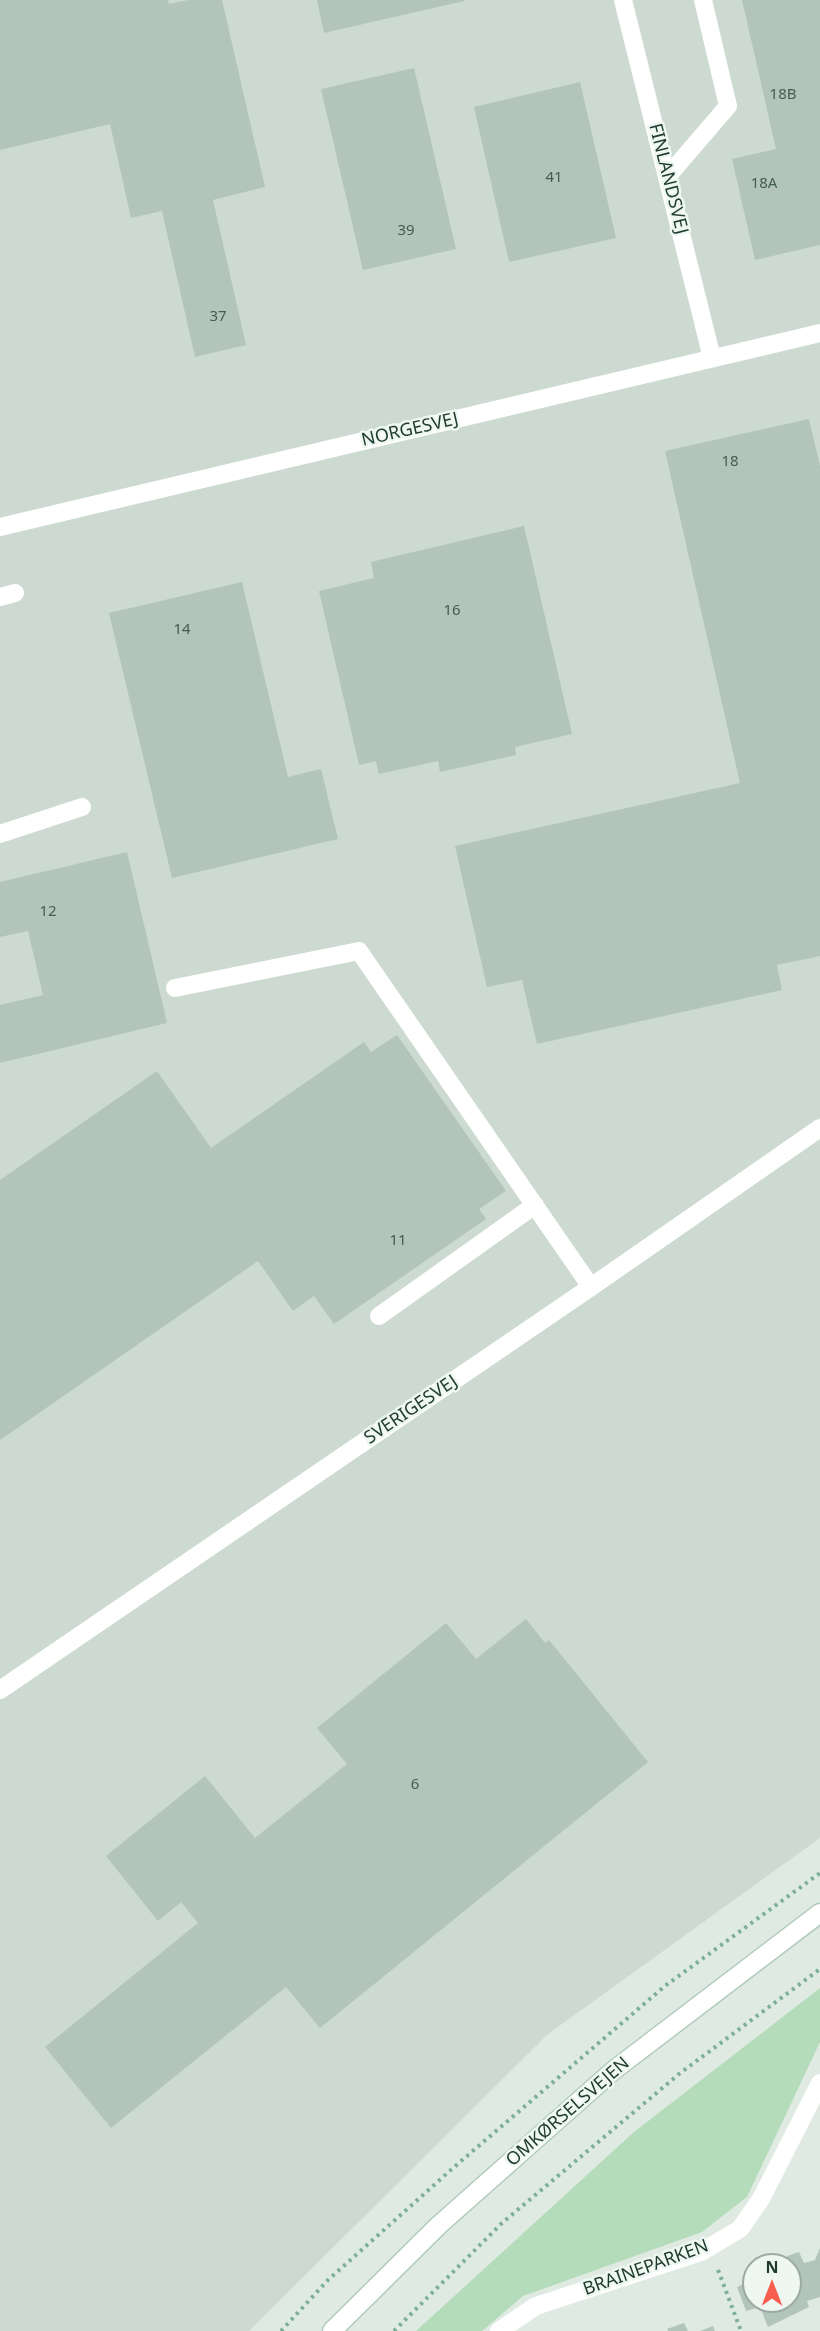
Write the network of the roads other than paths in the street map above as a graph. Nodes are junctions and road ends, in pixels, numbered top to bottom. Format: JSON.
{"nodes":[{"id":1,"x":623,"y":0,"type":"edge"},
{"id":2,"x":703,"y":0,"type":"edge"},
{"id":3,"x":668,"y":177,"type":"junction"},
{"id":4,"x":820,"y":333,"type":"edge"},
{"id":5,"x":712,"y":358,"type":"junction"},
{"id":6,"x":0,"y":527,"type":"edge"},
{"id":7,"x":82,"y":807,"type":"dead end"},
{"id":8,"x":0,"y":834,"type":"edge"},
{"id":9,"x":175,"y":988,"type":"dead end"},
{"id":10,"x":820,"y":1128,"type":"edge"},
{"id":11,"x":535,"y":1205,"type":"junction"},
{"id":12,"x":591,"y":1287,"type":"junction"},
{"id":13,"x":379,"y":1316,"type":"dead end"},
{"id":14,"x":0,"y":1690,"type":"edge"},
{"id":15,"x":820,"y":1913,"type":"edge"},
{"id":16,"x":820,"y":2083,"type":"edge"},
{"id":17,"x":332,"y":2331,"type":"edge"},
{"id":18,"x":499,"y":2331,"type":"edge"}],
"edges":[{"from":1,"to":3,"type":"street","name":"FINLANDSVEJ"},
{"from":2,"to":3,"type":"street"},
{"from":3,"to":5,"type":"street","name":"FINLANDSVEJ"},
{"from":4,"to":5,"type":"street","name":"NORGESVEJ"},
{"from":5,"to":6,"type":"street","name":"NORGESVEJ"},
{"from":7,"to":8,"type":"street"},
{"from":9,"to":11,"type":"street"},
{"from":10,"to":12,"type":"street","name":"SVERIGESVEJ"},
{"from":11,"to":12,"type":"street"},
{"from":11,"to":13,"type":"street"},
{"from":12,"to":14,"type":"street","name":"SVERIGESVEJ"},
{"from":15,"to":17,"type":"street","name":"OMKØRSELSVEJEN"},
{"from":16,"to":18,"type":"street","name":"BRAINEPARKEN"}]}
